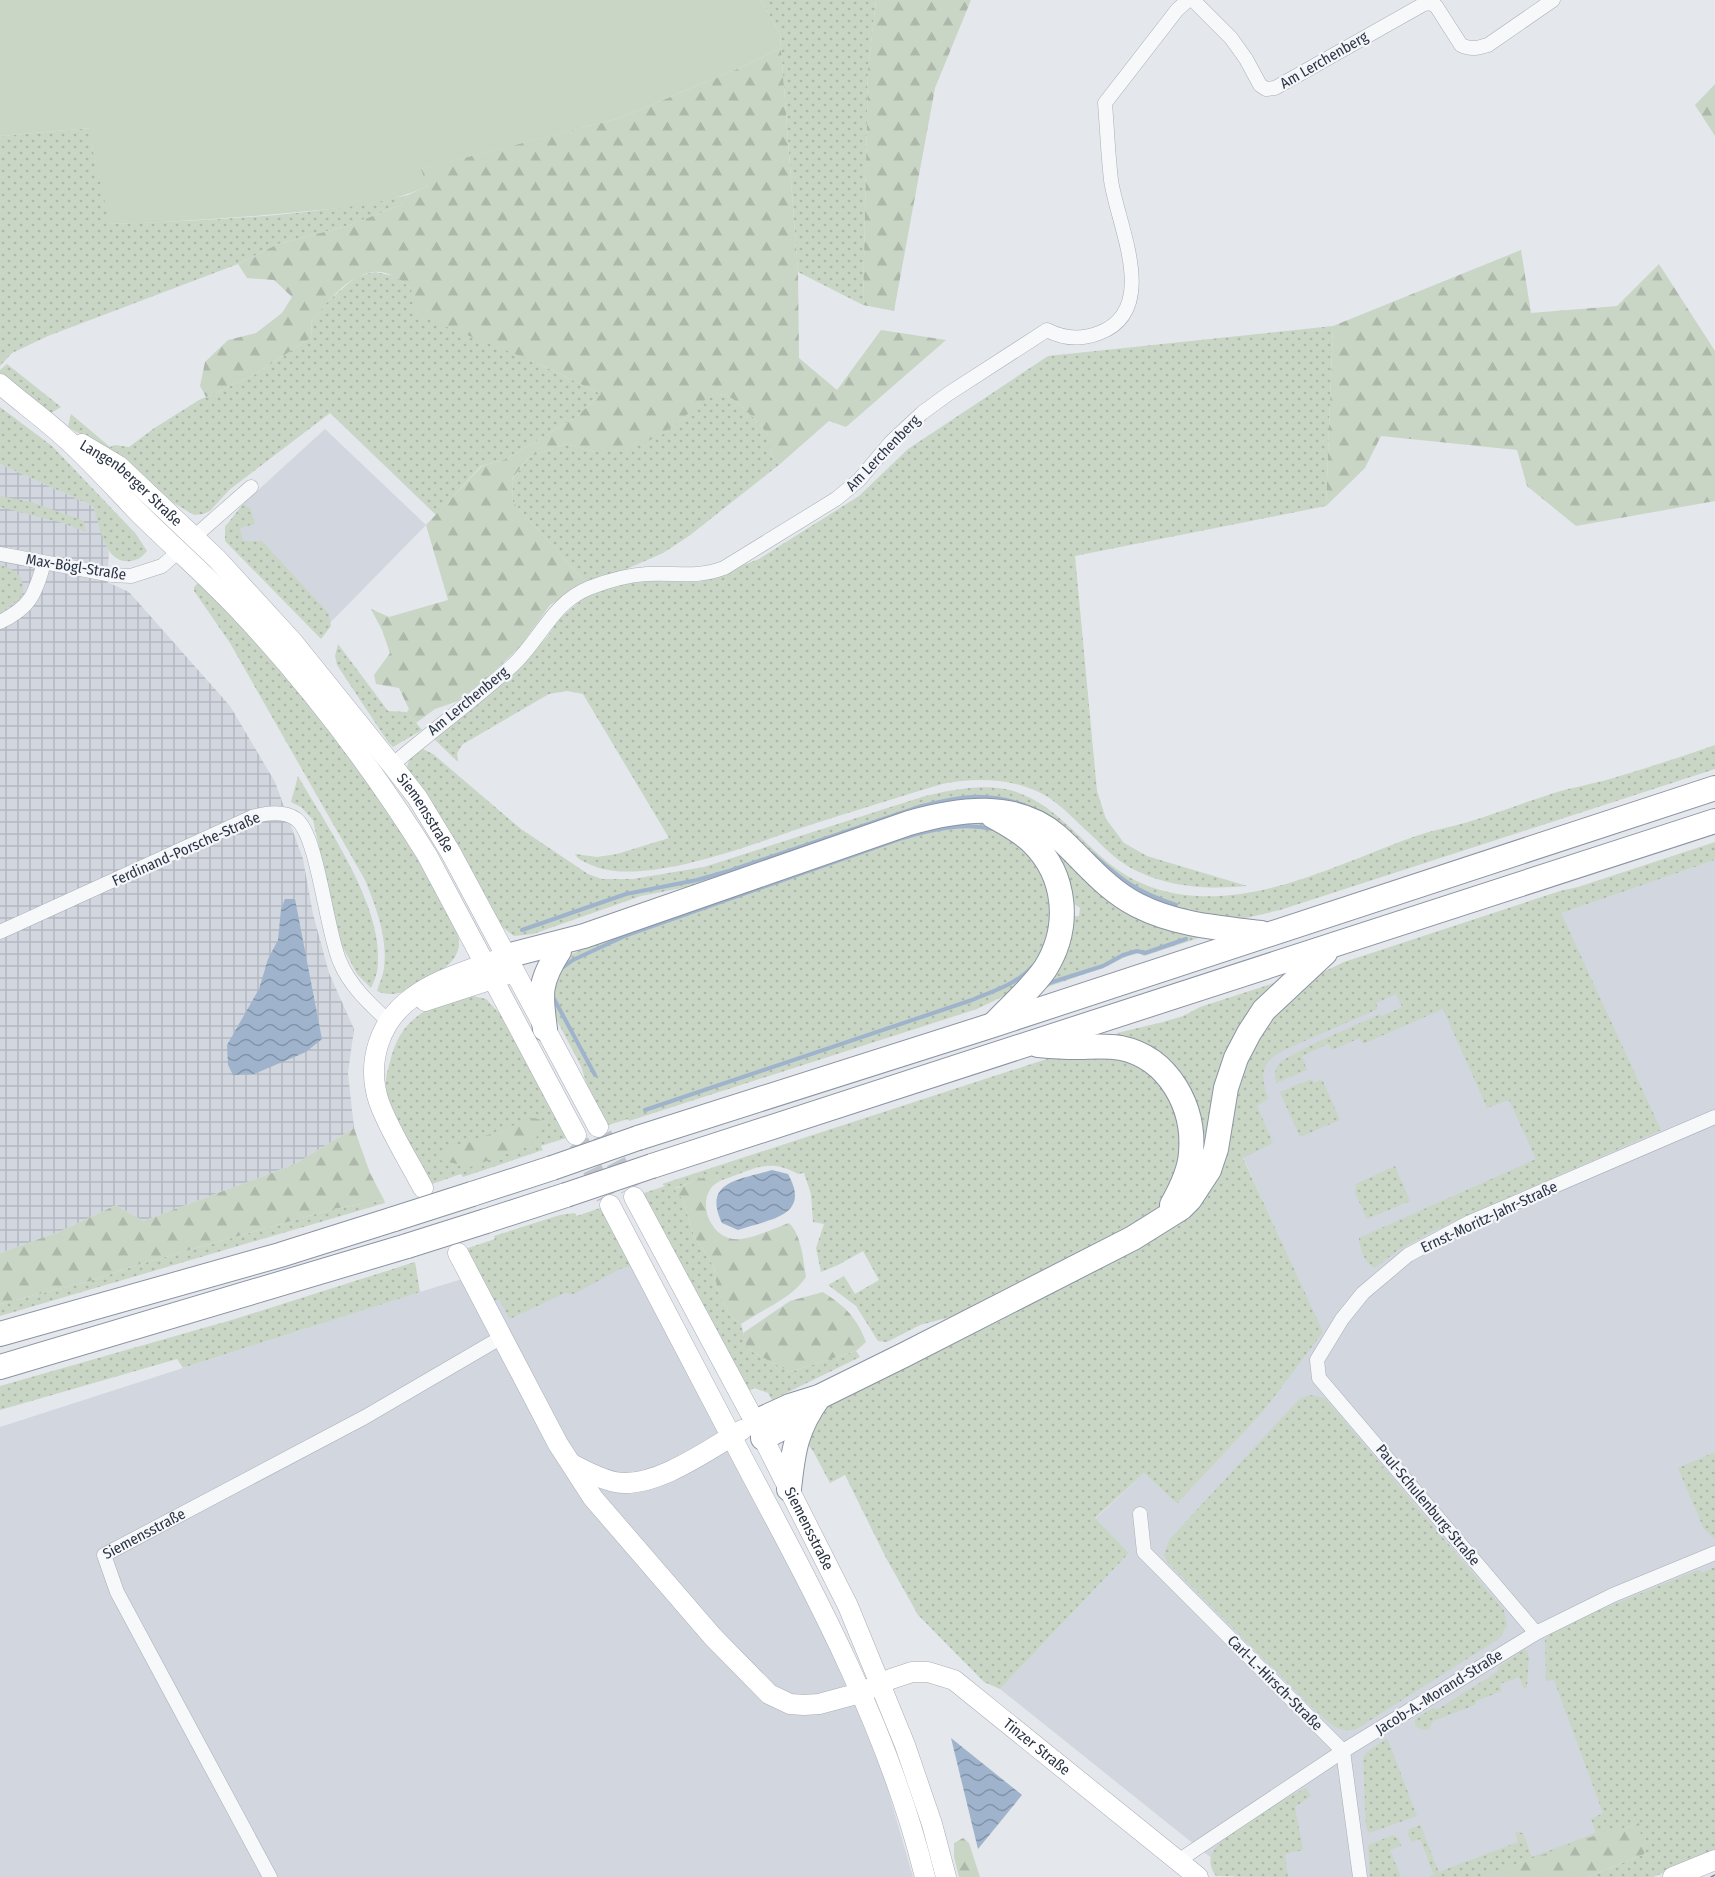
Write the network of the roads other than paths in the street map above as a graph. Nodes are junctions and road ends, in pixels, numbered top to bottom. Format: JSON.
{"nodes":[{"id":1,"x":1188,"y":0,"type":"edge"},
{"id":2,"x":1193,"y":0,"type":"edge"},
{"id":3,"x":1553,"y":0,"type":"edge"},
{"id":4,"x":0,"y":384,"type":"edge"},
{"id":5,"x":63,"y":436,"type":"junction"},
{"id":6,"x":251,"y":487,"type":"dead end"},
{"id":7,"x":195,"y":537,"type":"junction"},
{"id":8,"x":180,"y":550,"type":"junction"},
{"id":9,"x":0,"y":554,"type":"edge"},
{"id":10,"x":44,"y":563,"type":"junction"},
{"id":11,"x":0,"y":622,"type":"edge"},
{"id":12,"x":392,"y":765,"type":"junction"},
{"id":13,"x":1715,"y":788,"type":"edge"},
{"id":14,"x":984,"y":811,"type":"junction"},
{"id":15,"x":1715,"y":821,"type":"edge"},
{"id":16,"x":0,"y":932,"type":"edge"},
{"id":17,"x":1270,"y":934,"type":"junction"},
{"id":18,"x":584,"y":936,"type":"junction"},
{"id":19,"x":1335,"y":945,"type":"junction"},
{"id":20,"x":559,"y":951,"type":"junction"},
{"id":21,"x":500,"y":967,"type":"junction"},
{"id":22,"x":389,"y":1022,"type":"junction"},
{"id":23,"x":993,"y":1025,"type":"junction"},
{"id":24,"x":545,"y":1029,"type":"junction"},
{"id":25,"x":1023,"y":1044,"type":"junction"},
{"id":26,"x":1715,"y":1117,"type":"edge"},
{"id":27,"x":598,"y":1127,"type":"tunnel mouth"},
{"id":28,"x":576,"y":1135,"type":"tunnel mouth"},
{"id":29,"x":423,"y":1188,"type":"dead end"},
{"id":30,"x":634,"y":1197,"type":"tunnel mouth"},
{"id":31,"x":610,"y":1205,"type":"tunnel mouth"},
{"id":32,"x":1166,"y":1216,"type":"junction"},
{"id":33,"x":458,"y":1253,"type":"dead end"},
{"id":34,"x":0,"y":1334,"type":"edge"},
{"id":35,"x":502,"y":1337,"type":"junction"},
{"id":36,"x":0,"y":1367,"type":"edge"},
{"id":37,"x":1319,"y":1378,"type":"joint"},
{"id":38,"x":812,"y":1407,"type":"junction"},
{"id":39,"x":759,"y":1430,"type":"junction"},
{"id":40,"x":731,"y":1436,"type":"junction"},
{"id":41,"x":572,"y":1464,"type":"junction"},
{"id":42,"x":614,"y":1482,"type":"junction"},
{"id":43,"x":789,"y":1489,"type":"junction"},
{"id":44,"x":1140,"y":1514,"type":"dead end"},
{"id":45,"x":616,"y":1525,"type":"junction"},
{"id":46,"x":1715,"y":1553,"type":"edge"},
{"id":47,"x":1536,"y":1633,"type":"junction"},
{"id":48,"x":870,"y":1657,"type":"junction"},
{"id":49,"x":912,"y":1672,"type":"junction"},
{"id":50,"x":881,"y":1684,"type":"junction"},
{"id":51,"x":860,"y":1693,"type":"junction"},
{"id":52,"x":1343,"y":1751,"type":"junction"},
{"id":53,"x":1715,"y":1860,"type":"edge"},
{"id":54,"x":1178,"y":1861,"type":"junction"},
{"id":55,"x":270,"y":1877,"type":"edge"},
{"id":56,"x":925,"y":1877,"type":"edge"},
{"id":57,"x":946,"y":1877,"type":"edge"},
{"id":58,"x":1198,"y":1877,"type":"edge"},
{"id":59,"x":1360,"y":1877,"type":"edge"},
{"id":60,"x":1673,"y":1877,"type":"edge"}],
"edges":[{"from":1,"to":12,"type":"street","name":"Am Lerchenberg"},
{"from":2,"to":3,"type":"street","name":"Am Lerchenberg"},
{"from":4,"to":5,"type":"main road","name":"Langenberger Straße"},
{"from":5,"to":7,"type":"main road","name":"Langenberger Straße"},
{"from":5,"to":8,"type":"main road","name":"Langenberger Straße"},
{"from":6,"to":7,"type":"street"},
{"from":7,"to":8,"type":"main road"},
{"from":7,"to":12,"type":"main road","name":"Siemensstraße"},
{"from":8,"to":10,"type":"street","name":"Max-Bögl-Straße"},
{"from":8,"to":21,"type":"main road","name":"Siemensstraße"},
{"from":9,"to":10,"type":"street","name":"Max-Bögl-Straße"},
{"from":10,"to":11,"type":"street"},
{"from":12,"to":21,"type":"main road","name":"Siemensstraße"},
{"from":13,"to":17,"type":"highway"},
{"from":14,"to":17,"type":"highway"},
{"from":14,"to":18,"type":"highway"},
{"from":14,"to":23,"type":"highway"},
{"from":15,"to":19,"type":"highway"},
{"from":16,"to":22,"type":"street","name":"Ferdinand-Porsche-Straße"},
{"from":17,"to":23,"type":"highway"},
{"from":18,"to":20,"type":"highway"},
{"from":18,"to":21,"type":"highway"},
{"from":19,"to":25,"type":"highway"},
{"from":19,"to":32,"type":"highway"},
{"from":20,"to":21,"type":"highway"},
{"from":20,"to":24,"type":"highway"},
{"from":21,"to":22,"type":"main road"},
{"from":21,"to":24,"type":"main road","name":"Siemensstraße"},
{"from":21,"to":28,"type":"main road","name":"Siemensstraße"},
{"from":22,"to":29,"type":"main road"},
{"from":23,"to":34,"type":"highway","bridge":true},
{"from":24,"to":27,"type":"main road","name":"Siemensstraße"},
{"from":25,"to":32,"type":"highway"},
{"from":25,"to":36,"type":"highway","bridge":true},
{"from":26,"to":37,"type":"street","name":"Ernst-Moritz-Jahr-Straße"},
{"from":30,"to":39,"type":"main road","name":"Siemensstraße"},
{"from":31,"to":40,"type":"main road","name":"Siemensstraße"},
{"from":32,"to":38,"type":"highway"},
{"from":33,"to":35,"type":"main road"},
{"from":35,"to":41,"type":"main road"},
{"from":35,"to":55,"type":"street","name":"Siemensstraße"},
{"from":37,"to":47,"type":"street","name":"Paul-Schulenburg-Straße"},
{"from":38,"to":39,"type":"highway"},
{"from":38,"to":43,"type":"highway"},
{"from":39,"to":40,"type":"main road"},
{"from":39,"to":43,"type":"main road","name":"Siemensstraße"},
{"from":40,"to":42,"type":"main road"},
{"from":40,"to":51,"type":"main road","name":"Siemensstraße"},
{"from":41,"to":42,"type":"main road"},
{"from":41,"to":45,"type":"main road"},
{"from":42,"to":45,"type":"main road"},
{"from":43,"to":48,"type":"main road","name":"Siemensstraße"},
{"from":44,"to":52,"type":"street","name":"Carl-L.-Hirsch-Straße"},
{"from":45,"to":51,"type":"main road"},
{"from":46,"to":47,"type":"street","name":"Jacob-A.-Morand-Straße"},
{"from":47,"to":52,"type":"street","name":"Jacob-A.-Morand-Straße"},
{"from":48,"to":49,"type":"main road"},
{"from":48,"to":50,"type":"main road","name":"Siemensstraße"},
{"from":49,"to":50,"type":"main road","name":"Tinzer Straße"},
{"from":49,"to":54,"type":"main road","name":"Tinzer Straße"},
{"from":50,"to":51,"type":"main road","name":"Tinzer Straße"},
{"from":50,"to":57,"type":"main road","name":"Siemensstraße"},
{"from":51,"to":56,"type":"main road","name":"Siemensstraße"},
{"from":52,"to":54,"type":"street","name":"Jacob-A.-Morand-Straße"},
{"from":52,"to":59,"type":"street"},
{"from":53,"to":60,"type":"main road"},
{"from":54,"to":58,"type":"main road","name":"Tinzer Straße"}]}
